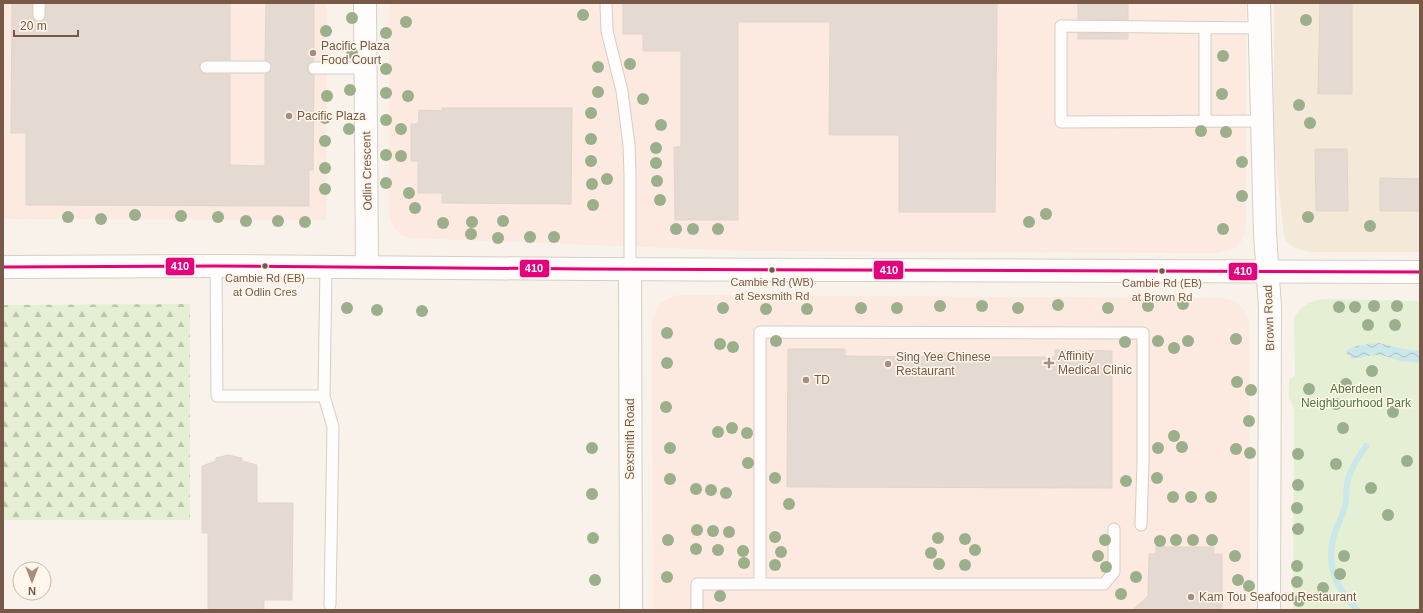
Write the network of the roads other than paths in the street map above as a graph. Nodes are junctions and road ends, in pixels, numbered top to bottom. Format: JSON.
{"nodes":[{"id":1,"x":39,"y":3,"type":"edge"},
{"id":2,"x":365,"y":3,"type":"edge"},
{"id":3,"x":606,"y":3,"type":"edge"},
{"id":4,"x":1260,"y":3,"type":"edge"},
{"id":5,"x":39,"y":15,"type":"dead end"},
{"id":6,"x":1205,"y":28,"type":"junction"},
{"id":7,"x":1259,"y":28,"type":"junction"},
{"id":8,"x":206,"y":66,"type":"dead end"},
{"id":9,"x":265,"y":67,"type":"dead end"},
{"id":10,"x":314,"y":68,"type":"dead end"},
{"id":11,"x":366,"y":68,"type":"junction"},
{"id":12,"x":1205,"y":121,"type":"junction"},
{"id":13,"x":1262,"y":121,"type":"junction"},
{"id":14,"x":216,"y":266,"type":"junction"},
{"id":15,"x":326,"y":266,"type":"junction"},
{"id":16,"x":367,"y":266,"type":"junction"},
{"id":17,"x":3,"y":267,"type":"edge"},
{"id":18,"x":630,"y":269,"type":"junction"},
{"id":19,"x":1267,"y":271,"type":"junction"},
{"id":20,"x":1420,"y":272,"type":"edge"},
{"id":21,"x":324,"y":396,"type":"junction"},
{"id":22,"x":1141,"y":525,"type":"dead end"},
{"id":23,"x":1114,"y":528,"type":"dead end"},
{"id":24,"x":760,"y":584,"type":"junction"},
{"id":25,"x":330,"y":604,"type":"dead end"},
{"id":26,"x":630,"y":610,"type":"edge"},
{"id":27,"x":697,"y":610,"type":"edge"},
{"id":28,"x":1269,"y":610,"type":"edge"}],
"edges":[{"from":1,"to":5,"type":"lane"},
{"from":2,"to":11,"type":"main road","name":"Odlin Crescent"},
{"from":3,"to":18,"type":"lane"},
{"from":4,"to":7,"type":"main road","name":"Brown Road"},
{"from":6,"to":7,"type":"lane"},
{"from":6,"to":12,"type":"lane"},
{"from":6,"to":12,"type":"lane"},
{"from":7,"to":13,"type":"main road","name":"Brown Road"},
{"from":8,"to":9,"type":"lane"},
{"from":10,"to":11,"type":"lane"},
{"from":11,"to":16,"type":"main road","name":"Odlin Crescent"},
{"from":12,"to":13,"type":"lane"},
{"from":13,"to":19,"type":"main road","name":"Brown Road"},
{"from":14,"to":15,"type":"main road"},
{"from":14,"to":17,"type":"main road"},
{"from":14,"to":21,"type":"lane"},
{"from":15,"to":16,"type":"main road"},
{"from":15,"to":21,"type":"lane"},
{"from":16,"to":18,"type":"main road"},
{"from":18,"to":19,"type":"main road"},
{"from":18,"to":26,"type":"main road","name":"Sexsmith Road"},
{"from":19,"to":20,"type":"main road"},
{"from":19,"to":28,"type":"main road","name":"Brown Road"},
{"from":21,"to":25,"type":"lane"},
{"from":22,"to":24,"type":"lane"},
{"from":23,"to":24,"type":"lane"},
{"from":24,"to":27,"type":"lane"}]}
